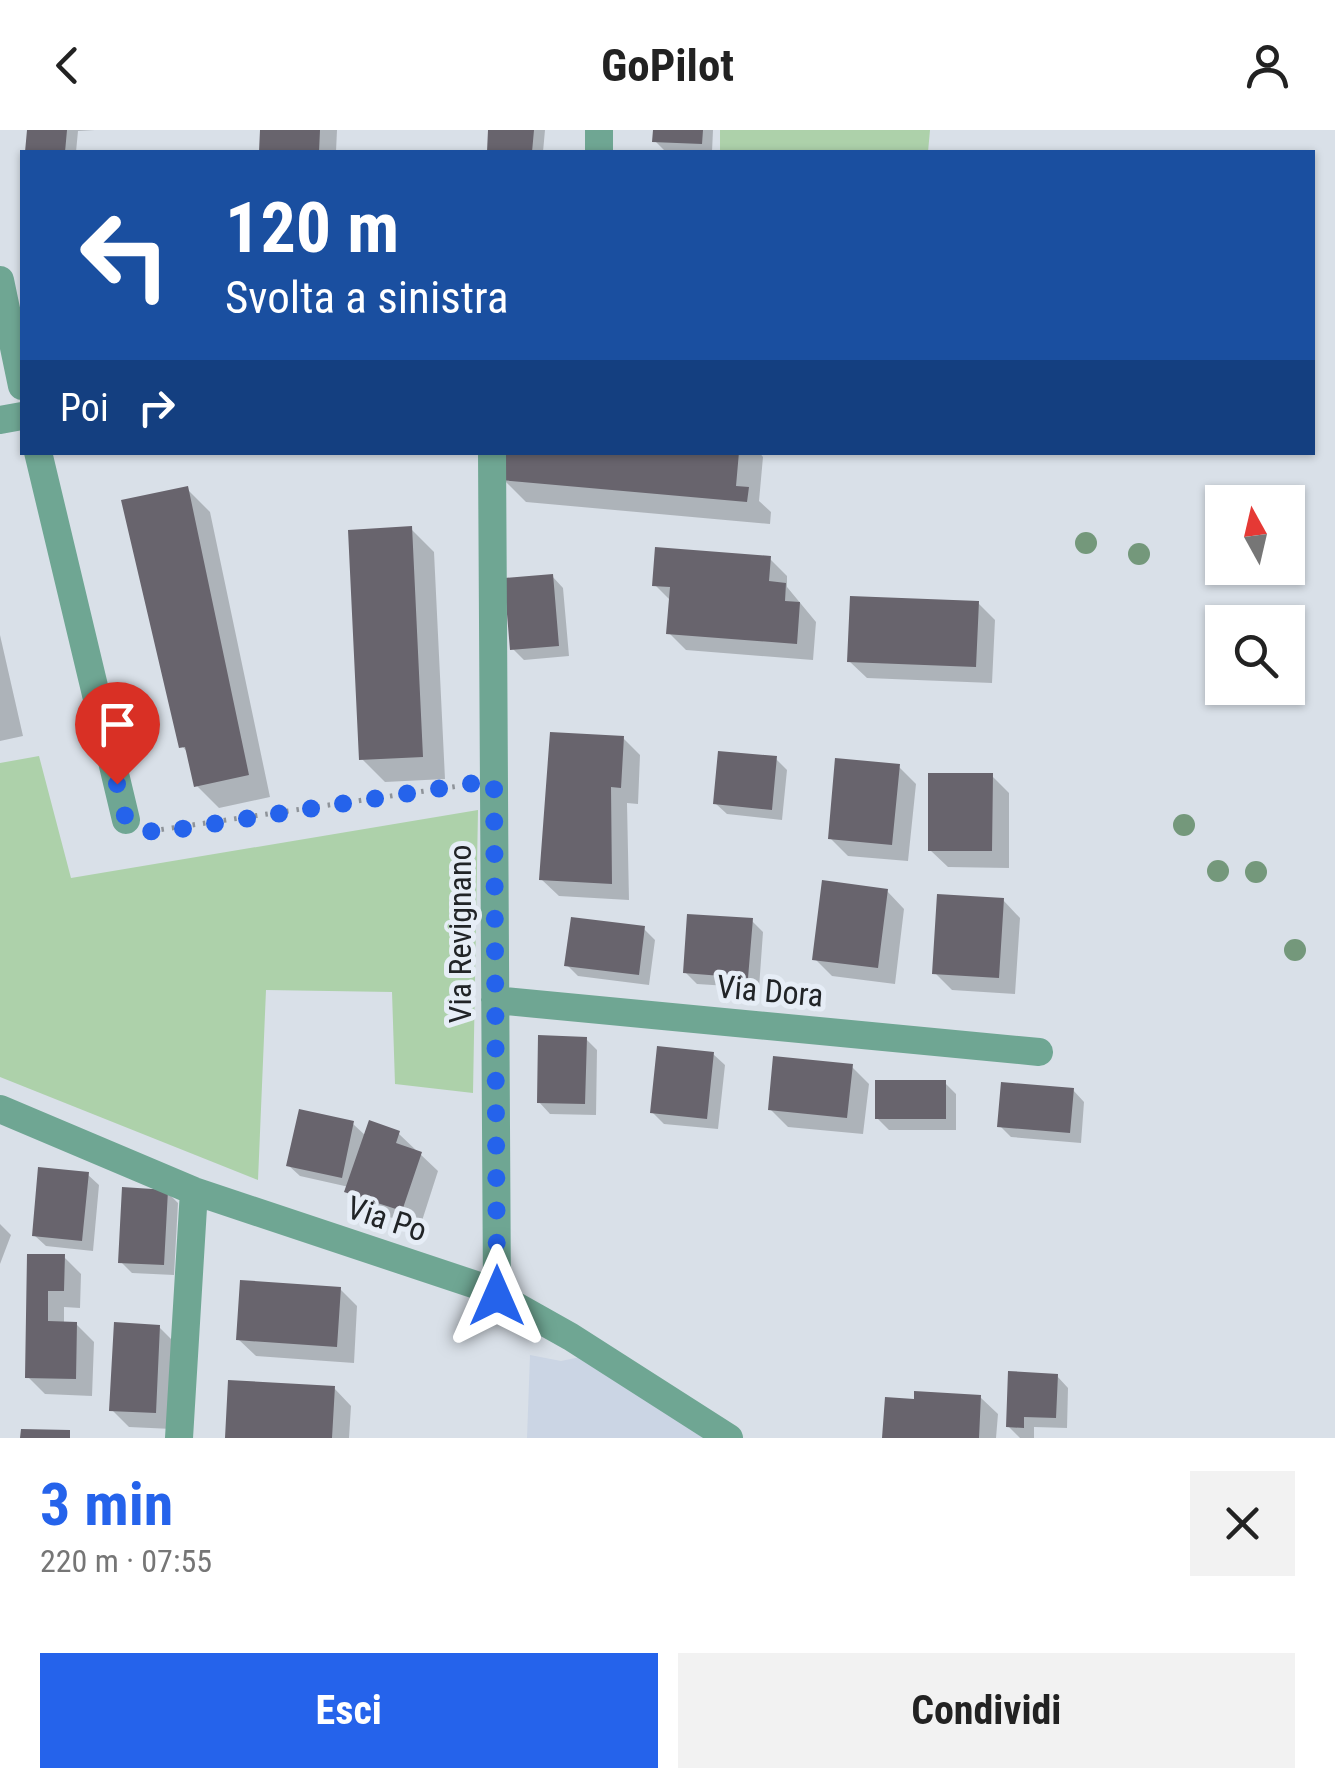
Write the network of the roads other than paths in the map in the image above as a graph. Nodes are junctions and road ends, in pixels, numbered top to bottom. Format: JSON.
{"nodes":[{"id":1,"x":0,"y":280,"type":"edge"},
{"id":2,"x":16,"y":327,"type":"edge"},
{"id":3,"x":20,"y":366,"type":"edge"},
{"id":4,"x":39,"y":455,"type":"edge"},
{"id":5,"x":492,"y":455,"type":"edge"},
{"id":6,"x":126,"y":820,"type":"road end"},
{"id":7,"x":495,"y":1000,"type":"junction"},
{"id":8,"x":1039,"y":1052,"type":"dead end"},
{"id":9,"x":0,"y":1108,"type":"edge"},
{"id":10,"x":194,"y":1191,"type":"junction"},
{"id":11,"x":497,"y":1296,"type":"junction"},
{"id":12,"x":179,"y":1438,"type":"edge"},
{"id":13,"x":730,"y":1438,"type":"edge"}],
"edges":[{"from":1,"to":2,"type":"street"},
{"from":2,"to":3,"type":"street"},
{"from":4,"to":6,"type":"street"},
{"from":5,"to":7,"type":"street","name":"Via Revignano"},
{"from":7,"to":8,"type":"street","name":"Via Dora"},
{"from":7,"to":11,"type":"street","name":"Via Revignano"},
{"from":9,"to":10,"type":"street","name":"Via Po"},
{"from":10,"to":11,"type":"street","name":"Via Po"},
{"from":10,"to":12,"type":"street"},
{"from":11,"to":13,"type":"street","name":"Via Po"}]}
